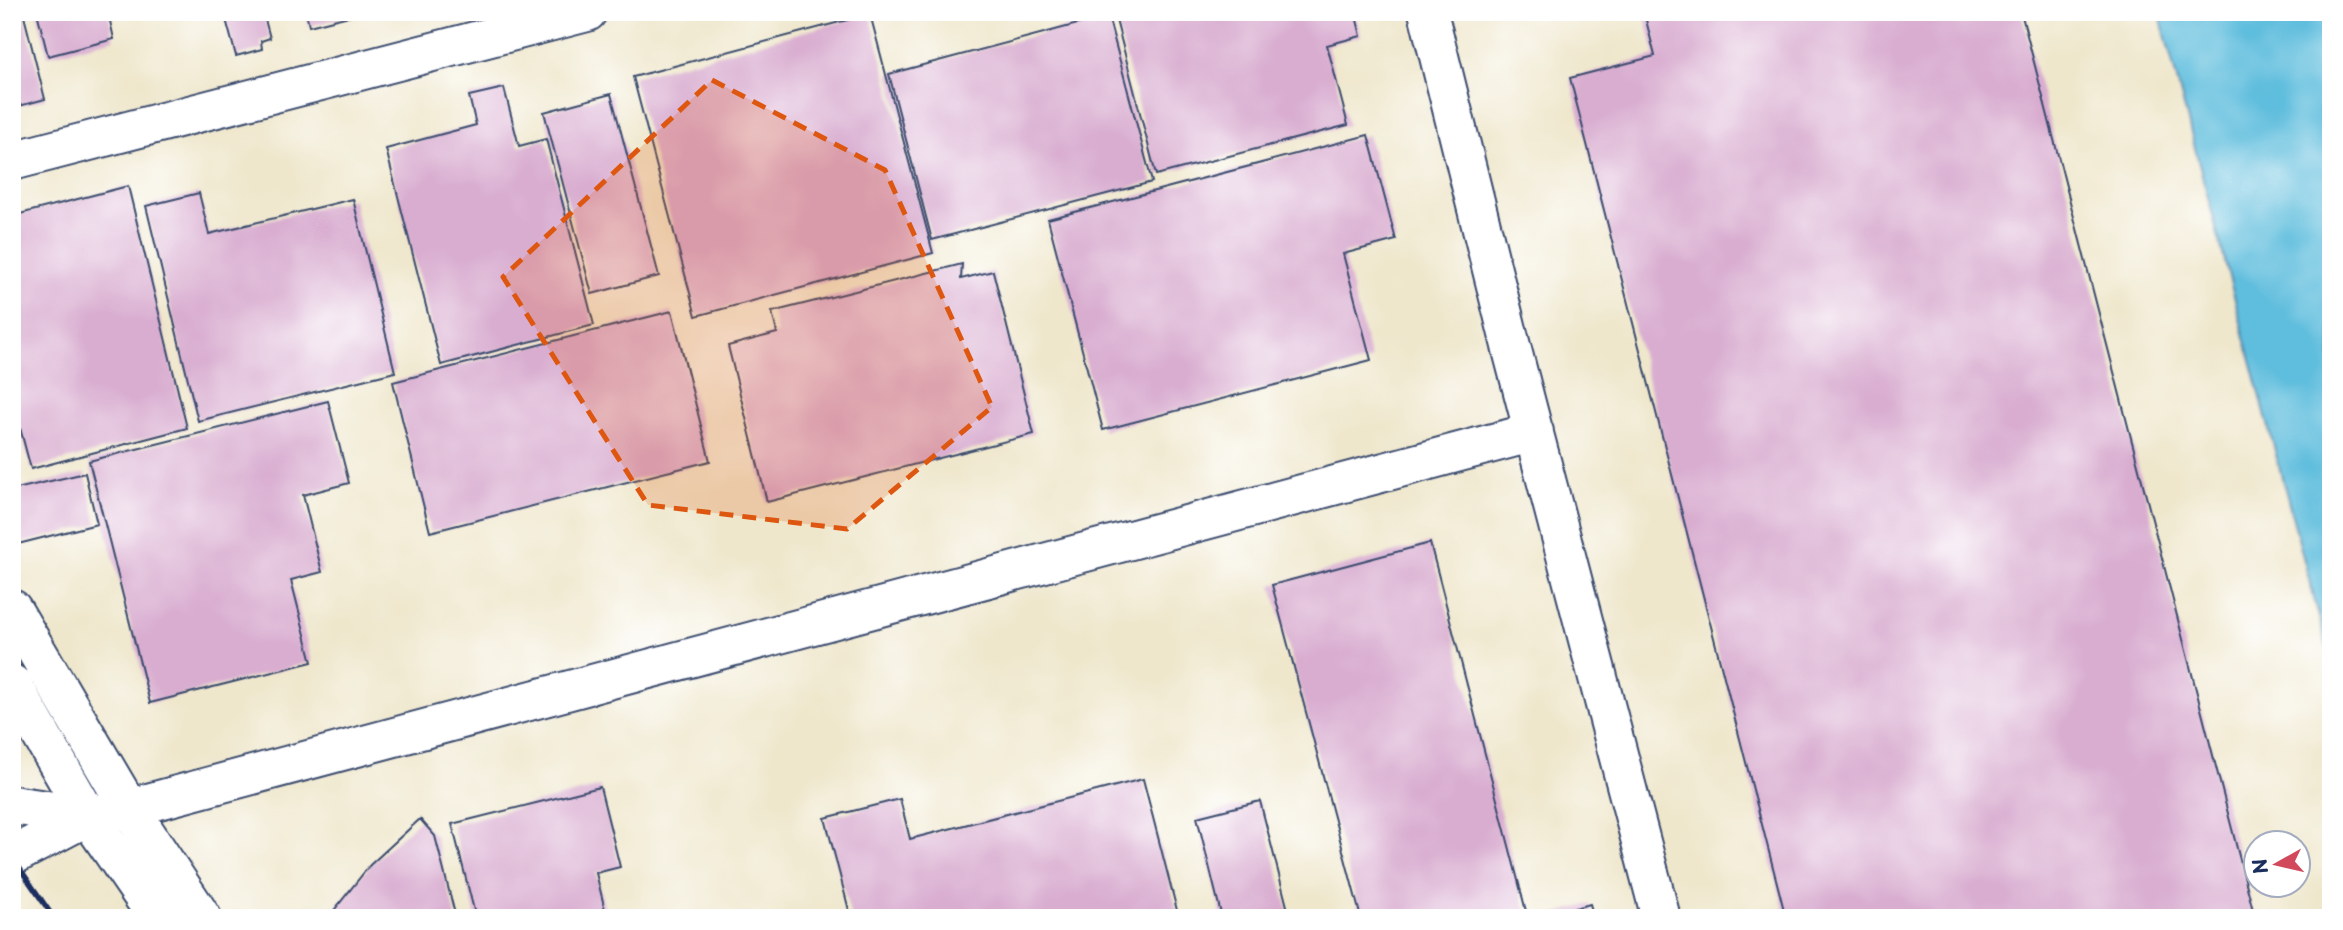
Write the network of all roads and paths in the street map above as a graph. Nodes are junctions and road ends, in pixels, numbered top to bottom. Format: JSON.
{"nodes":[{"id":1,"x":587,"y":12,"type":"edge"},
{"id":2,"x":1428,"y":12,"type":"edge"},
{"id":3,"x":12,"y":161,"type":"edge"},
{"id":4,"x":1534,"y":432,"type":"junction"},
{"id":5,"x":12,"y":609,"type":"edge"},
{"id":6,"x":12,"y":684,"type":"edge"},
{"id":7,"x":12,"y":804,"type":"edge"},
{"id":8,"x":129,"y":808,"type":"junction"},
{"id":9,"x":88,"y":816,"type":"junction"},
{"id":10,"x":12,"y":856,"type":"edge"},
{"id":11,"x":158,"y":918,"type":"edge"},
{"id":12,"x":202,"y":918,"type":"edge"},
{"id":13,"x":1661,"y":918,"type":"edge"}],
"edges":[{"from":1,"to":3,"type":"street"},
{"from":2,"to":4,"type":"street"},
{"from":4,"to":8,"type":"street"},
{"from":4,"to":13,"type":"street"},
{"from":5,"to":8,"type":"street"},
{"from":6,"to":9,"type":"street"},
{"from":7,"to":9,"type":"street"},
{"from":8,"to":9,"type":"street"},
{"from":8,"to":12,"type":"street"},
{"from":9,"to":10,"type":"street"},
{"from":9,"to":11,"type":"street"}]}
